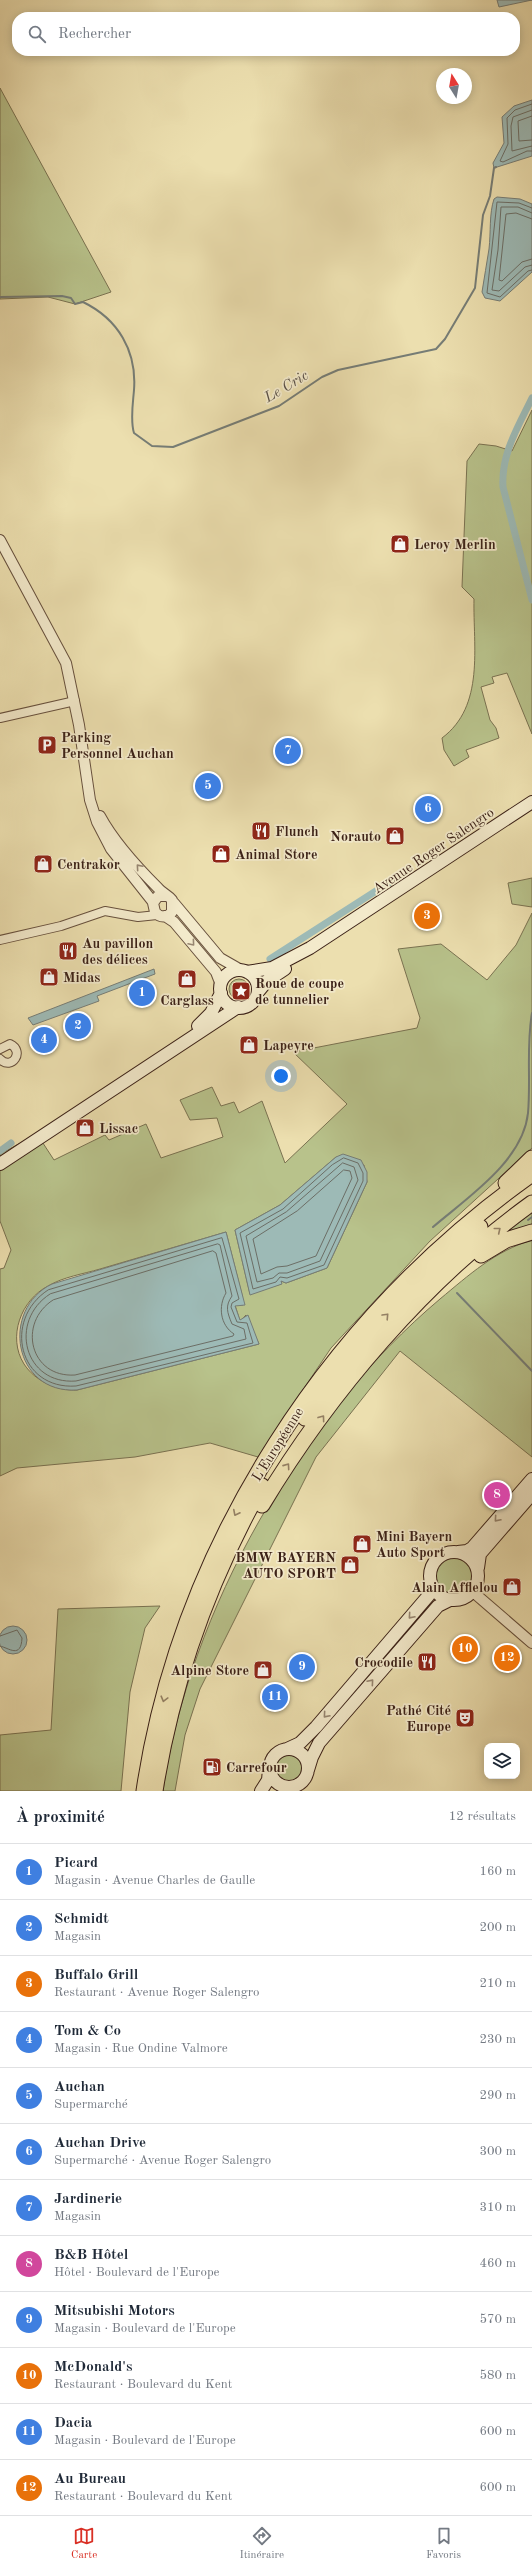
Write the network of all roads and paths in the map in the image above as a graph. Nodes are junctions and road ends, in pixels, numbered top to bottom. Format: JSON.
{"nodes":[{"id":1,"x":0,"y":540,"type":"edge"},
{"id":2,"x":75,"y":701,"type":"junction"},
{"id":3,"x":0,"y":718,"type":"edge"},
{"id":4,"x":87,"y":783,"type":"junction"},
{"id":5,"x":532,"y":802,"type":"edge"},
{"id":6,"x":166,"y":896,"type":"junction"},
{"id":7,"x":174,"y":903,"type":"junction"},
{"id":8,"x":157,"y":910,"type":"junction"},
{"id":9,"x":350,"y":924,"type":"junction"},
{"id":10,"x":0,"y":940,"type":"edge"},
{"id":11,"x":244,"y":971,"type":"junction"},
{"id":12,"x":221,"y":989,"type":"junction"},
{"id":13,"x":258,"y":992,"type":"junction"},
{"id":14,"x":238,"y":1007,"type":"junction"},
{"id":15,"x":0,"y":1049,"type":"edge"},
{"id":16,"x":159,"y":1059,"type":"junction"},
{"id":17,"x":2,"y":1063,"type":"edge"},
{"id":18,"x":532,"y":1158,"type":"edge"},
{"id":19,"x":0,"y":1164,"type":"edge"},
{"id":20,"x":532,"y":1174,"type":"edge"},
{"id":21,"x":532,"y":1187,"type":"edge"},
{"id":22,"x":532,"y":1204,"type":"edge"},
{"id":23,"x":532,"y":1232,"type":"edge"},
{"id":24,"x":417,"y":1269,"type":"junction"},
{"id":25,"x":344,"y":1388,"type":"junction"},
{"id":26,"x":532,"y":1479,"type":"edge"},
{"id":27,"x":532,"y":1494,"type":"edge"},
{"id":28,"x":458,"y":1552,"type":"junction"},
{"id":29,"x":478,"y":1568,"type":"junction"},
{"id":30,"x":431,"y":1584,"type":"junction"},
{"id":31,"x":473,"y":1592,"type":"junction"},
{"id":32,"x":450,"y":1600,"type":"junction"},
{"id":33,"x":532,"y":1643,"type":"edge"},
{"id":34,"x":190,"y":1649,"type":"junction"},
{"id":35,"x":288,"y":1749,"type":"junction"},
{"id":36,"x":269,"y":1769,"type":"junction"},
{"id":37,"x":308,"y":1770,"type":"junction"},
{"id":38,"x":285,"y":1789,"type":"edge"},
{"id":39,"x":144,"y":1791,"type":"edge"},
{"id":40,"x":155,"y":1791,"type":"edge"},
{"id":41,"x":261,"y":1791,"type":"edge"}],
"edges":[{"from":1,"to":2,"type":"street"},
{"from":2,"to":3,"type":"street"},
{"from":2,"to":4,"type":"street"},
{"from":6,"to":4,"type":"street","one_way":true},
{"from":4,"to":8,"type":"street"},
{"from":5,"to":9,"type":"main road","name":"Avenue Roger Salengro"},
{"from":6,"to":7,"type":"street"},
{"from":6,"to":8,"type":"street"},
{"from":7,"to":8,"type":"street"},
{"from":7,"to":11,"type":"street"},
{"from":8,"to":10,"type":"street"},
{"from":8,"to":12,"type":"street","one_way":true},
{"from":9,"to":11,"type":"main road","name":"Avenue Roger Salengro"},
{"from":9,"to":13,"type":"main road","name":"Avenue Roger Salengro"},
{"from":11,"to":12,"type":"main road"},
{"from":11,"to":13,"type":"main road"},
{"from":12,"to":14,"type":"main road"},
{"from":12,"to":16,"type":"main road"},
{"from":13,"to":14,"type":"main road"},
{"from":14,"to":16,"type":"main road"},
{"from":15,"to":17,"type":"street"},
{"from":16,"to":19,"type":"main road"},
{"from":18,"to":24,"type":"highway"},
{"from":20,"to":24,"type":"highway","name":"L'Européenne"},
{"from":34,"to":21,"type":"highway","name":"L'Européenne","one_way":true},
{"from":25,"to":22,"type":"highway","one_way":true},
{"from":23,"to":25,"type":"highway"},
{"from":24,"to":39,"type":"highway","name":"L'Européenne","one_way":true},
{"from":34,"to":25,"type":"highway","one_way":true},
{"from":26,"to":28,"type":"main road","one_way":true},
{"from":27,"to":29,"type":"main road"},
{"from":28,"to":29,"type":"main road"},
{"from":28,"to":30,"type":"main road"},
{"from":29,"to":31,"type":"main road"},
{"from":30,"to":32,"type":"main road"},
{"from":30,"to":35,"type":"main road","one_way":true},
{"from":31,"to":32,"type":"main road"},
{"from":31,"to":33,"type":"street"},
{"from":37,"to":32,"type":"main road","one_way":true},
{"from":34,"to":40,"type":"highway","name":"L'Européenne"},
{"from":35,"to":36,"type":"main road"},
{"from":35,"to":37,"type":"main road"},
{"from":36,"to":38,"type":"main road"},
{"from":36,"to":41,"type":"main road"},
{"from":37,"to":38,"type":"main road"}]}
